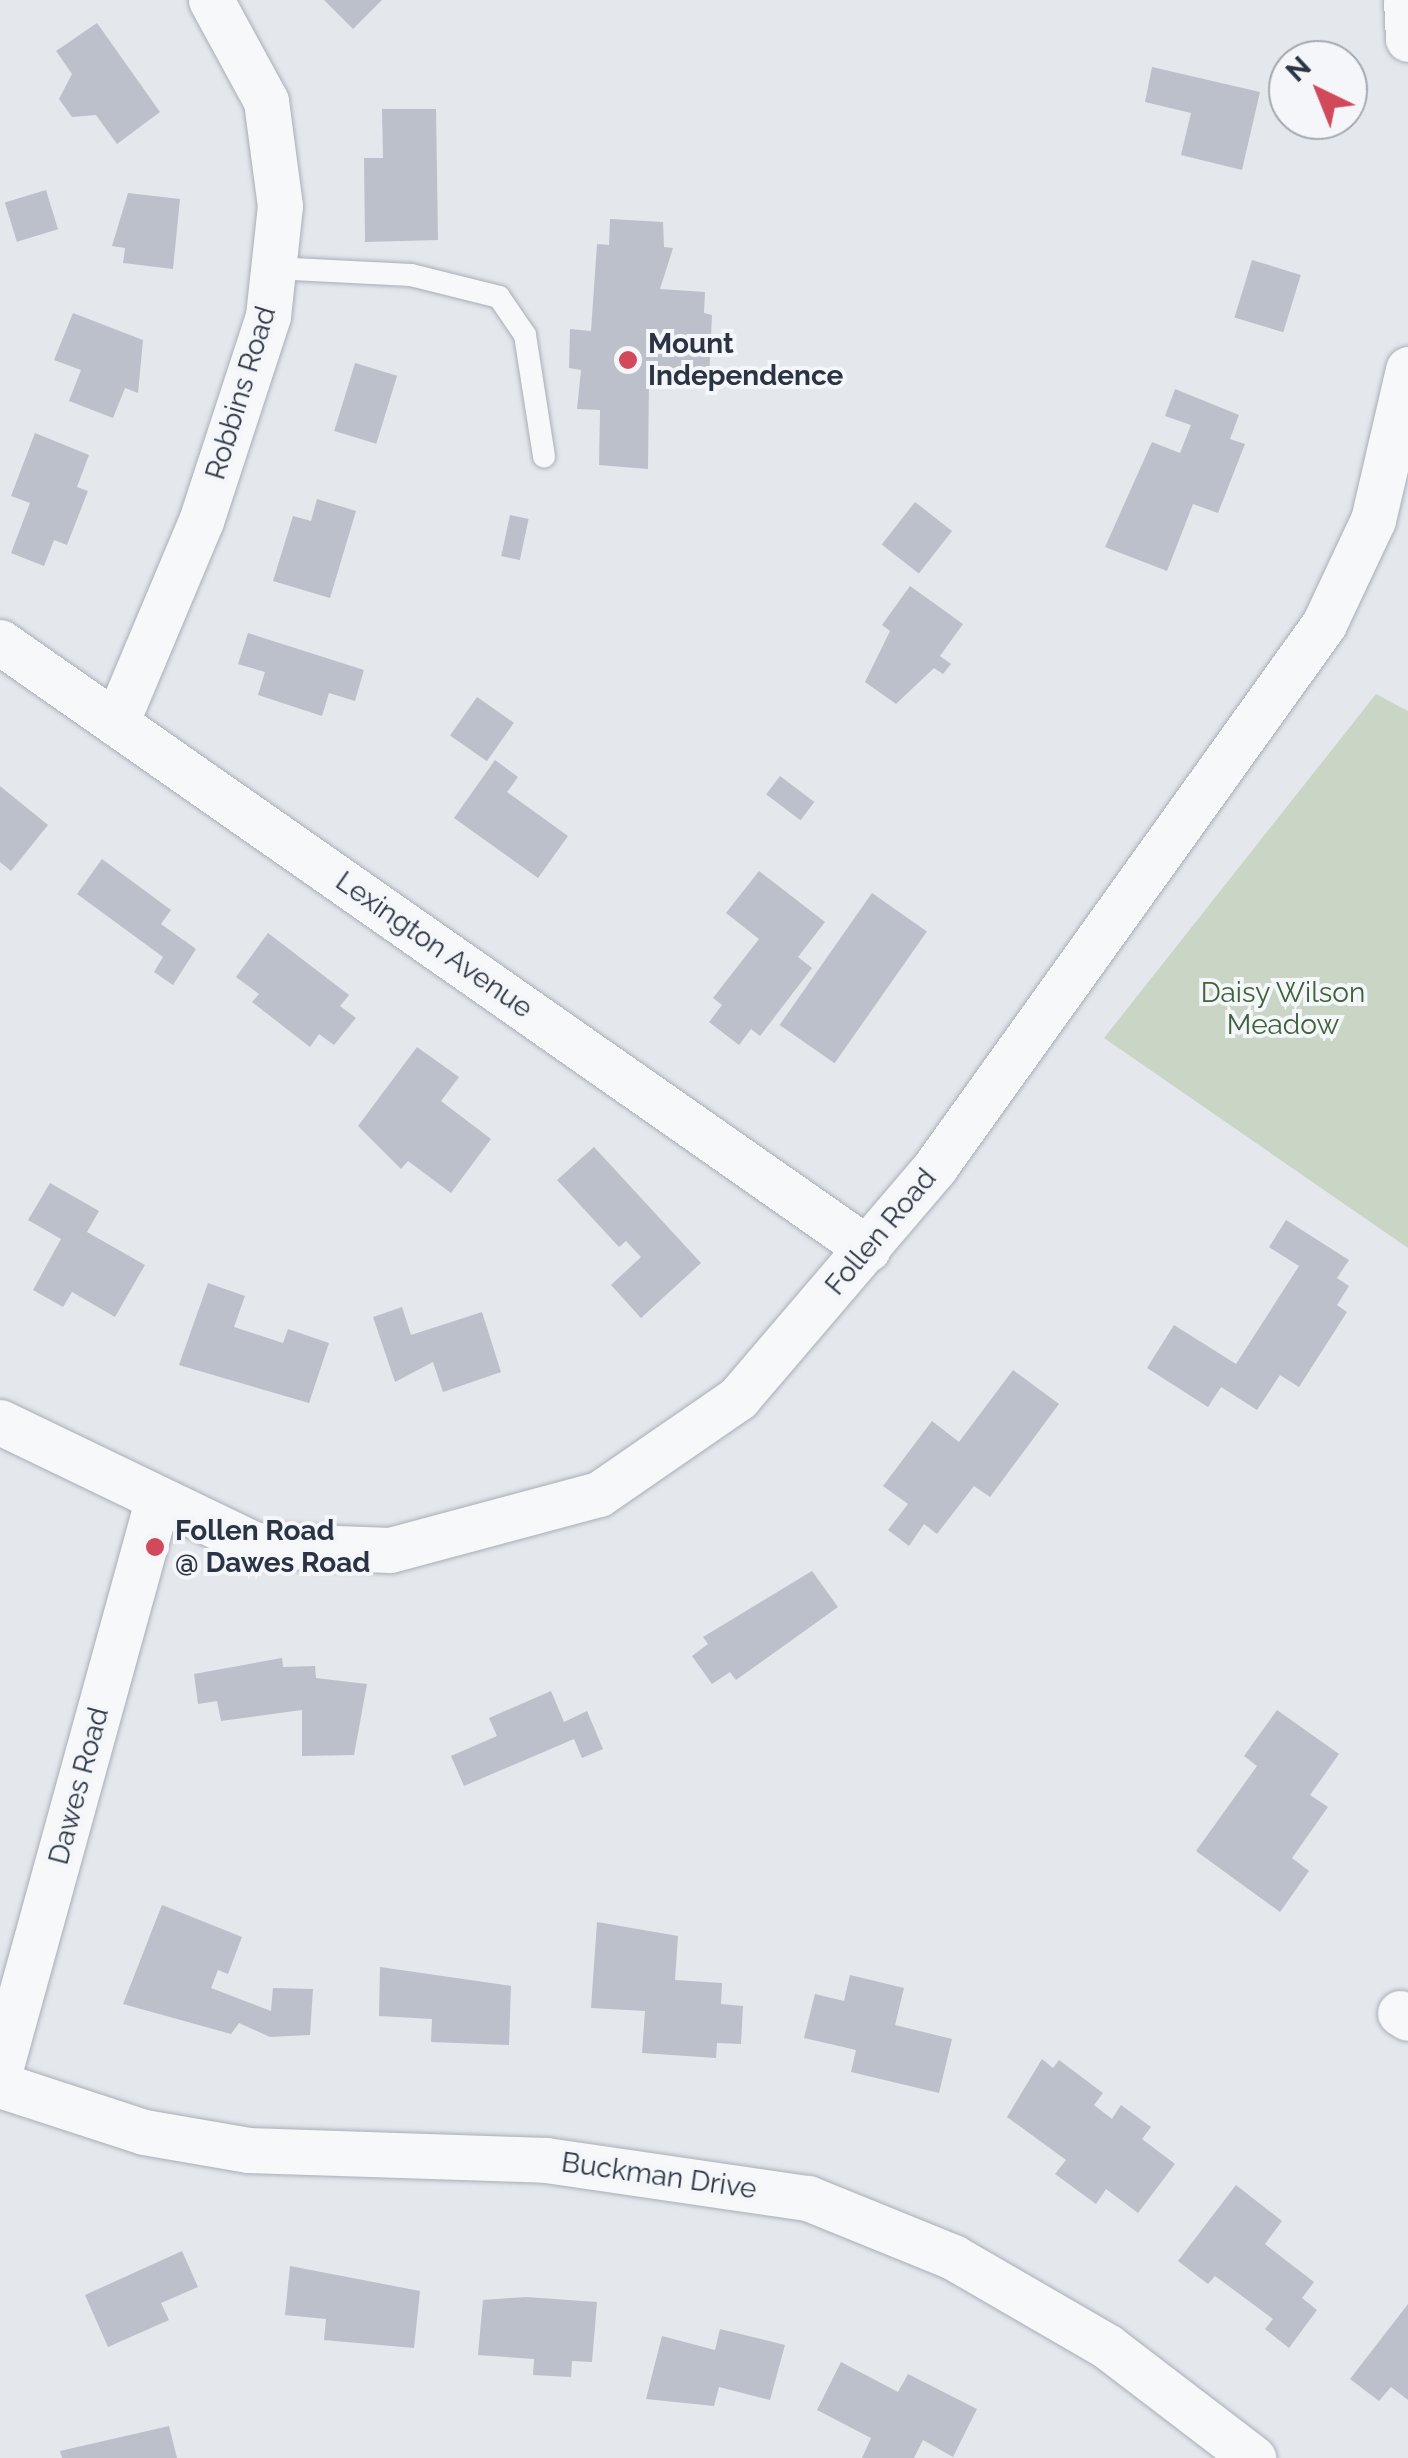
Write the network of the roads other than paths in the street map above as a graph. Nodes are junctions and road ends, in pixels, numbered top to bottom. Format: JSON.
{"nodes":[{"id":1,"x":212,"y":0,"type":"edge"},
{"id":2,"x":1406,"y":0,"type":"edge"},
{"id":3,"x":1408,"y":39,"type":"edge"},
{"id":4,"x":273,"y":268,"type":"junction"},
{"id":5,"x":1408,"y":370,"type":"edge"},
{"id":6,"x":544,"y":457,"type":"dead end"},
{"id":7,"x":0,"y":642,"type":"edge"},
{"id":8,"x":116,"y":723,"type":"junction"},
{"id":9,"x":868,"y":1249,"type":"junction"},
{"id":10,"x":0,"y":1422,"type":"edge"},
{"id":11,"x":157,"y":1501,"type":"junction"},
{"id":12,"x":0,"y":2070,"type":"edge"},
{"id":13,"x":0,"y":2084,"type":"edge"},
{"id":14,"x":1254,"y":2458,"type":"edge"}],
"edges":[{"from":1,"to":4,"type":"street","name":"Robbins Road"},
{"from":2,"to":3,"type":"street"},
{"from":4,"to":6,"type":"lane"},
{"from":4,"to":8,"type":"street","name":"Robbins Road"},
{"from":5,"to":9,"type":"street","name":"Follen Road"},
{"from":7,"to":8,"type":"street","name":"Lexington Avenue"},
{"from":8,"to":9,"type":"street","name":"Lexington Avenue"},
{"from":9,"to":11,"type":"street","name":"Follen Road"},
{"from":10,"to":11,"type":"street","name":"Follen Road"},
{"from":11,"to":12,"type":"street","name":"Dawes Road"},
{"from":13,"to":14,"type":"street","name":"Buckman Drive"}]}
